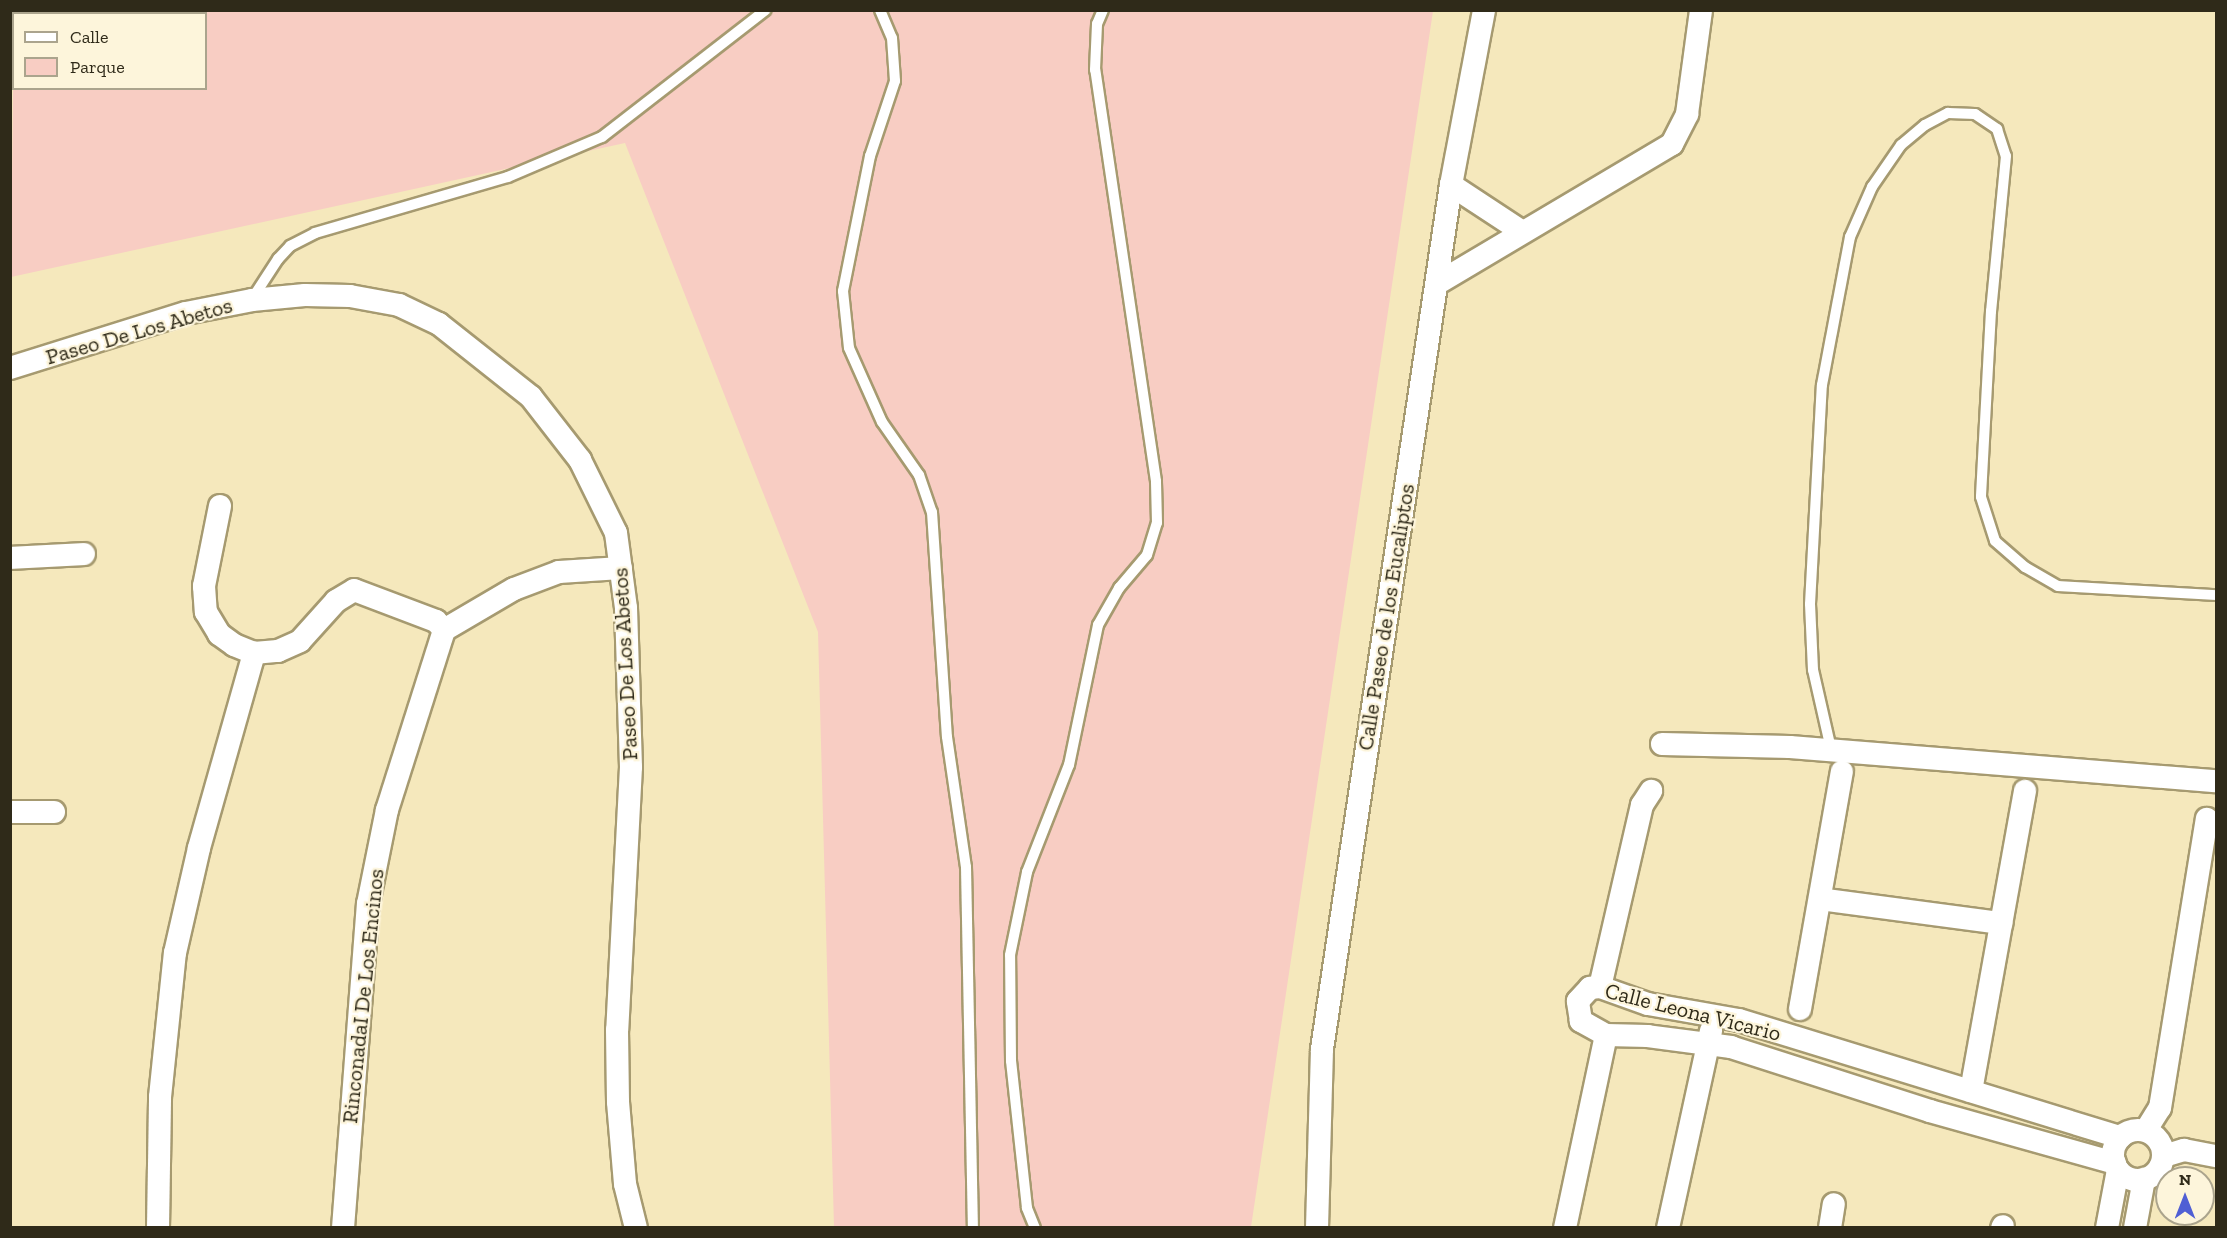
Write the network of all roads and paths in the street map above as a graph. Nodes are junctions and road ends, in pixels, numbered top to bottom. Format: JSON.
{"nodes":[{"id":1,"x":766,"y":10,"type":"edge"},
{"id":2,"x":880,"y":10,"type":"edge"},
{"id":3,"x":1103,"y":10,"type":"edge"},
{"id":4,"x":1484,"y":10,"type":"edge"},
{"id":5,"x":1701,"y":11,"type":"edge"},
{"id":6,"x":1451,"y":185,"type":"junction"},
{"id":7,"x":1521,"y":231,"type":"junction"},
{"id":8,"x":1438,"y":283,"type":"junction"},
{"id":9,"x":252,"y":300,"type":"junction"},
{"id":10,"x":10,"y":368,"type":"edge"},
{"id":11,"x":220,"y":506,"type":"dead end"},
{"id":12,"x":84,"y":554,"type":"dead end"},
{"id":13,"x":10,"y":558,"type":"edge"},
{"id":14,"x":621,"y":567,"type":"junction"},
{"id":15,"x":2217,"y":595,"type":"edge"},
{"id":16,"x":444,"y":630,"type":"junction"},
{"id":17,"x":254,"y":653,"type":"junction"},
{"id":18,"x":1662,"y":744,"type":"dead end"},
{"id":19,"x":1832,"y":749,"type":"junction"},
{"id":20,"x":1842,"y":772,"type":"dead end"},
{"id":21,"x":2217,"y":781,"type":"edge"},
{"id":22,"x":1651,"y":791,"type":"dead end"},
{"id":23,"x":2025,"y":791,"type":"dead end"},
{"id":24,"x":10,"y":812,"type":"edge"},
{"id":25,"x":54,"y":812,"type":"dead end"},
{"id":26,"x":2207,"y":819,"type":"dead end"},
{"id":27,"x":1820,"y":898,"type":"junction"},
{"id":28,"x":2001,"y":923,"type":"junction"},
{"id":29,"x":1600,"y":987,"type":"junction"},
{"id":30,"x":1800,"y":1009,"type":"dead end"},
{"id":31,"x":1715,"y":1015,"type":"junction"},
{"id":32,"x":1606,"y":1035,"type":"junction"},
{"id":33,"x":1708,"y":1044,"type":"junction"},
{"id":34,"x":1940,"y":1082,"type":"junction"},
{"id":35,"x":1971,"y":1091,"type":"junction"},
{"id":36,"x":1930,"y":1111,"type":"junction"},
{"id":37,"x":2146,"y":1130,"type":"junction"},
{"id":38,"x":2120,"y":1137,"type":"junction"},
{"id":39,"x":2164,"y":1156,"type":"junction"},
{"id":40,"x":2217,"y":1156,"type":"edge"},
{"id":41,"x":2116,"y":1167,"type":"junction"},
{"id":42,"x":2144,"y":1179,"type":"junction"},
{"id":43,"x":1834,"y":1203,"type":"dead end"},
{"id":44,"x":158,"y":1227,"type":"edge"},
{"id":45,"x":343,"y":1227,"type":"edge"},
{"id":46,"x":636,"y":1227,"type":"edge"},
{"id":47,"x":974,"y":1227,"type":"edge"},
{"id":48,"x":1035,"y":1227,"type":"edge"},
{"id":49,"x":1317,"y":1227,"type":"edge"},
{"id":50,"x":1565,"y":1227,"type":"edge"},
{"id":51,"x":1668,"y":1227,"type":"edge"},
{"id":52,"x":1830,"y":1227,"type":"edge"},
{"id":53,"x":2107,"y":1227,"type":"edge"},
{"id":54,"x":2135,"y":1227,"type":"edge"}],
"edges":[{"from":1,"to":9,"type":"lane"},
{"from":2,"to":47,"type":"lane"},
{"from":3,"to":48,"type":"lane"},
{"from":4,"to":6,"type":"street","name":"Calle Paseo de los Eucaliptos"},
{"from":5,"to":7,"type":"street"},
{"from":6,"to":7,"type":"street"},
{"from":6,"to":8,"type":"street","name":"Calle Paseo de los Eucaliptos"},
{"from":7,"to":8,"type":"street"},
{"from":8,"to":49,"type":"street","name":"Calle Paseo de los Eucaliptos"},
{"from":9,"to":10,"type":"street","name":"Paseo De Los Abetos"},
{"from":9,"to":14,"type":"street","name":"Paseo De Los Abetos"},
{"from":11,"to":17,"type":"street"},
{"from":12,"to":13,"type":"street"},
{"from":14,"to":16,"type":"street"},
{"from":14,"to":46,"type":"street","name":"Paseo De Los Abetos"},
{"from":15,"to":19,"type":"lane"},
{"from":16,"to":17,"type":"street"},
{"from":16,"to":45,"type":"street","name":"RinconadaI De Los Encinos"},
{"from":17,"to":44,"type":"street"},
{"from":18,"to":19,"type":"street"},
{"from":19,"to":21,"type":"street"},
{"from":20,"to":27,"type":"street"},
{"from":22,"to":29,"type":"street"},
{"from":23,"to":28,"type":"street"},
{"from":24,"to":25,"type":"street"},
{"from":26,"to":37,"type":"street"},
{"from":27,"to":28,"type":"street"},
{"from":27,"to":30,"type":"street"},
{"from":28,"to":35,"type":"street"},
{"from":29,"to":31,"type":"street","name":"Calle Leona Vicario"},
{"from":29,"to":32,"type":"street","name":"Calle Leona Vicario"},
{"from":31,"to":33,"type":"street"},
{"from":31,"to":34,"type":"street","name":"Calle Leona Vicario"},
{"from":32,"to":33,"type":"street","name":"Calle Leona Vicario"},
{"from":32,"to":50,"type":"street"},
{"from":33,"to":36,"type":"street","name":"Calle Leona Vicario"},
{"from":33,"to":51,"type":"street"},
{"from":34,"to":35,"type":"street","name":"Calle Leona Vicario"},
{"from":34,"to":36,"type":"street"},
{"from":35,"to":38,"type":"street","name":"Calle Leona Vicario"},
{"from":36,"to":41,"type":"street","name":"Calle Leona Vicario"},
{"from":37,"to":38,"type":"street"},
{"from":37,"to":39,"type":"street"},
{"from":38,"to":41,"type":"street"},
{"from":39,"to":40,"type":"street"},
{"from":39,"to":42,"type":"street"},
{"from":41,"to":42,"type":"street"},
{"from":41,"to":53,"type":"street"},
{"from":42,"to":54,"type":"street"},
{"from":43,"to":52,"type":"street"}]}
